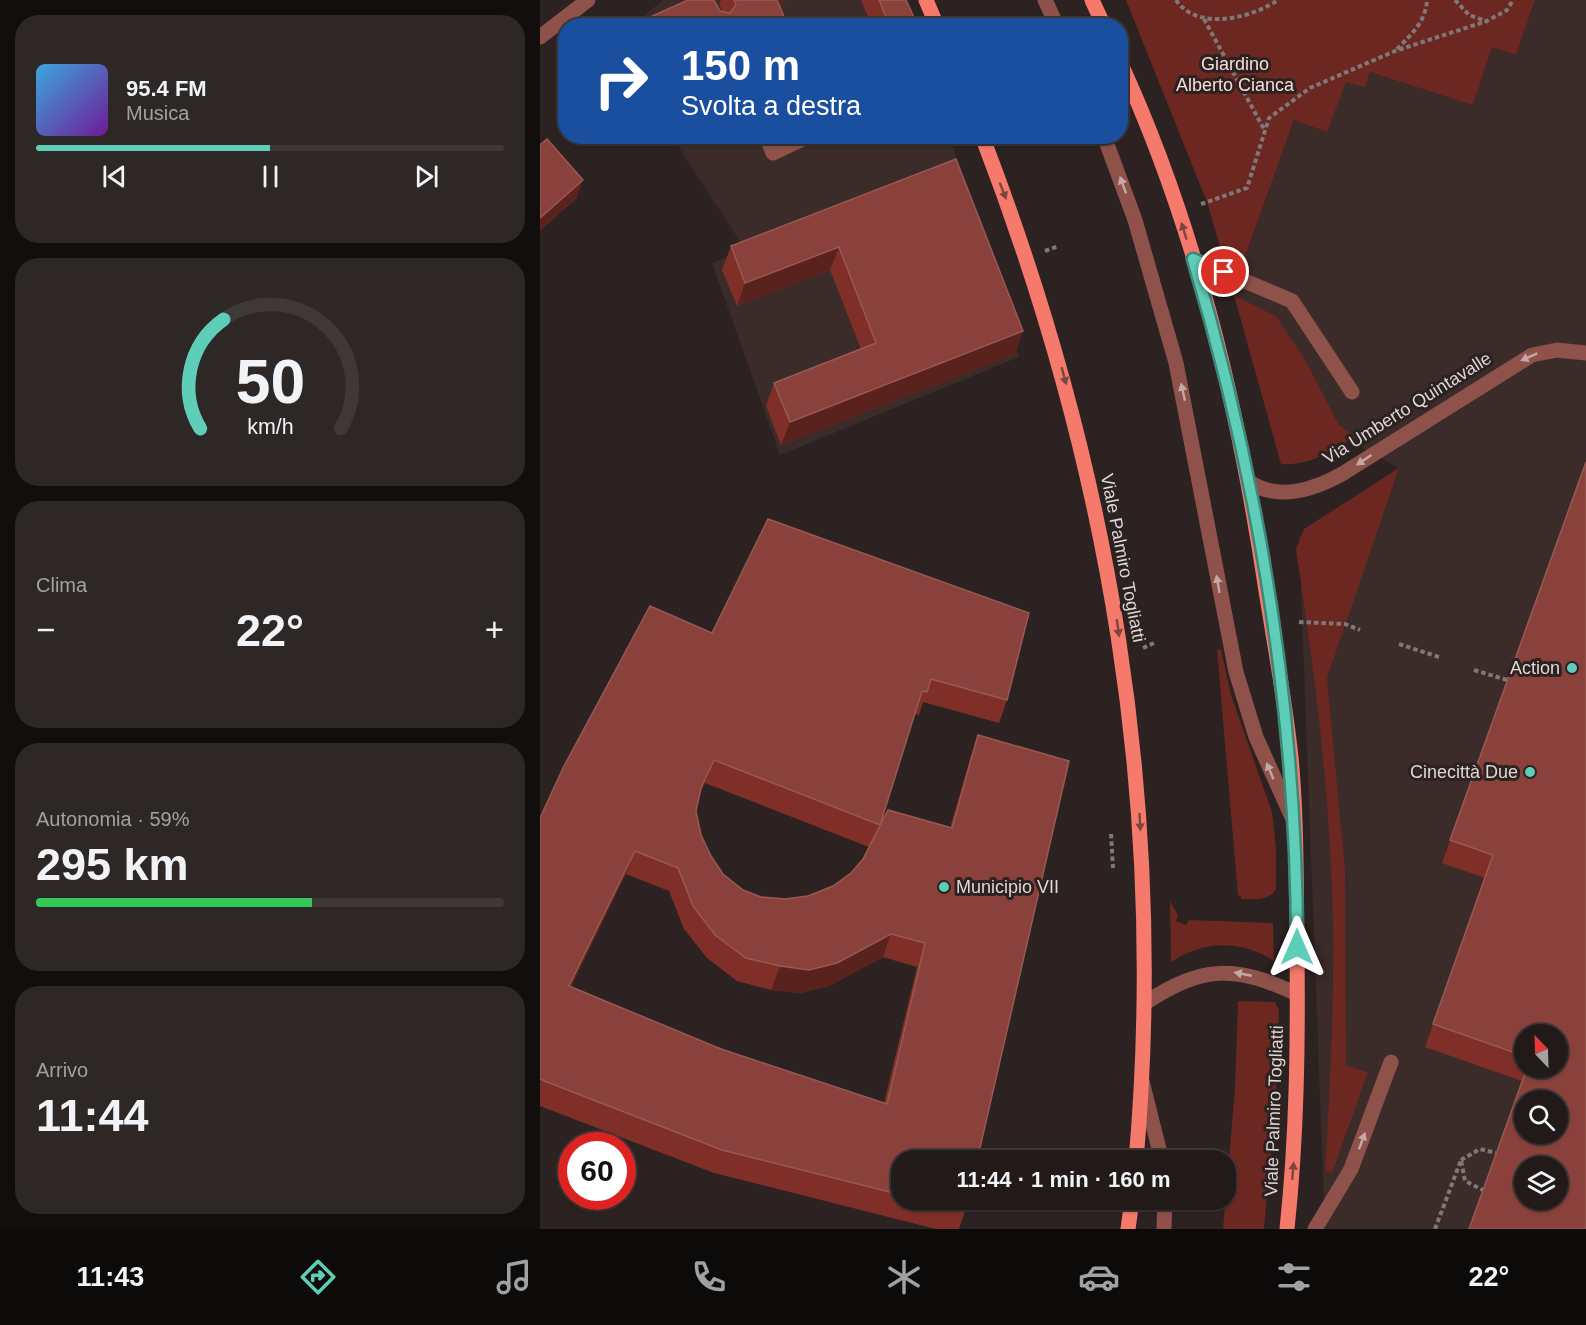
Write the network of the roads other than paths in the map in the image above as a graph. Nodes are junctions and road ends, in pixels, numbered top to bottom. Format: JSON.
{"nodes":[{"id":1,"x":588,"y":0,"type":"edge"},
{"id":2,"x":926,"y":0,"type":"edge"},
{"id":3,"x":1045,"y":0,"type":"edge"},
{"id":4,"x":1092,"y":0,"type":"edge"},
{"id":5,"x":565,"y":18,"type":"edge"},
{"id":6,"x":934,"y":18,"type":"edge"},
{"id":7,"x":1053,"y":18,"type":"edge"},
{"id":8,"x":1100,"y":18,"type":"edge"},
{"id":9,"x":558,"y":24,"type":"edge"},
{"id":10,"x":540,"y":38,"type":"edge"},
{"id":11,"x":1128,"y":81,"type":"edge"},
{"id":12,"x":769,"y":144,"type":"edge"},
{"id":13,"x":792,"y":144,"type":"edge"},
{"id":14,"x":985,"y":144,"type":"edge"},
{"id":15,"x":1107,"y":144,"type":"edge"},
{"id":16,"x":1193,"y":259,"type":"junction"},
{"id":17,"x":1586,"y":353,"type":"edge"},
{"id":18,"x":1352,"y":392,"type":"dead end"},
{"id":19,"x":1248,"y":481,"type":"junction"},
{"id":20,"x":1295,"y":824,"type":"junction"},
{"id":21,"x":1298,"y":994,"type":"junction"},
{"id":22,"x":1145,"y":1003,"type":"junction"},
{"id":23,"x":1391,"y":1062,"type":"dead end"},
{"id":24,"x":1142,"y":1078,"type":"junction"},
{"id":25,"x":1137,"y":1150,"type":"edge"},
{"id":26,"x":1159,"y":1150,"type":"edge"},
{"id":27,"x":1131,"y":1210,"type":"edge"},
{"id":28,"x":1165,"y":1210,"type":"edge"},
{"id":29,"x":1128,"y":1229,"type":"edge"},
{"id":30,"x":1164,"y":1229,"type":"edge"},
{"id":31,"x":1287,"y":1229,"type":"edge"},
{"id":32,"x":1315,"y":1229,"type":"edge"}],
"edges":[{"from":1,"to":5,"type":"street"},
{"from":2,"to":6,"type":"main road"},
{"from":3,"to":7,"type":"street"},
{"from":4,"to":8,"type":"main road"},
{"from":9,"to":10,"type":"street"},
{"from":16,"to":11,"type":"main road","name":"Viale Palmiro Togliatti","one_way":true},
{"from":12,"to":13,"type":"street"},
{"from":14,"to":22,"type":"main road","name":"Viale Palmiro Togliatti","one_way":true},
{"from":20,"to":15,"type":"street","name":"Viale Palmiro Togliatti","one_way":true},
{"from":16,"to":18,"type":"street"},
{"from":16,"to":19,"type":"main road","name":"Viale Palmiro Togliatti"},
{"from":17,"to":19,"type":"street","name":"Via Umberto Quintavalle","one_way":true},
{"from":19,"to":20,"type":"main road","name":"Viale Palmiro Togliatti"},
{"from":20,"to":21,"type":"main road","name":"Viale Palmiro Togliatti"},
{"from":21,"to":22,"type":"street","one_way":true},
{"from":31,"to":21,"type":"main road","name":"Viale Palmiro Togliatti","one_way":true},
{"from":22,"to":24,"type":"main road","name":"Viale Palmiro Togliatti"},
{"from":32,"to":23,"type":"street","one_way":true},
{"from":24,"to":25,"type":"main road","name":"Viale Palmiro Togliatti"},
{"from":24,"to":26,"type":"street","name":"Viale Palmiro Togliatti"},
{"from":27,"to":29,"type":"main road"},
{"from":28,"to":30,"type":"street"}]}
